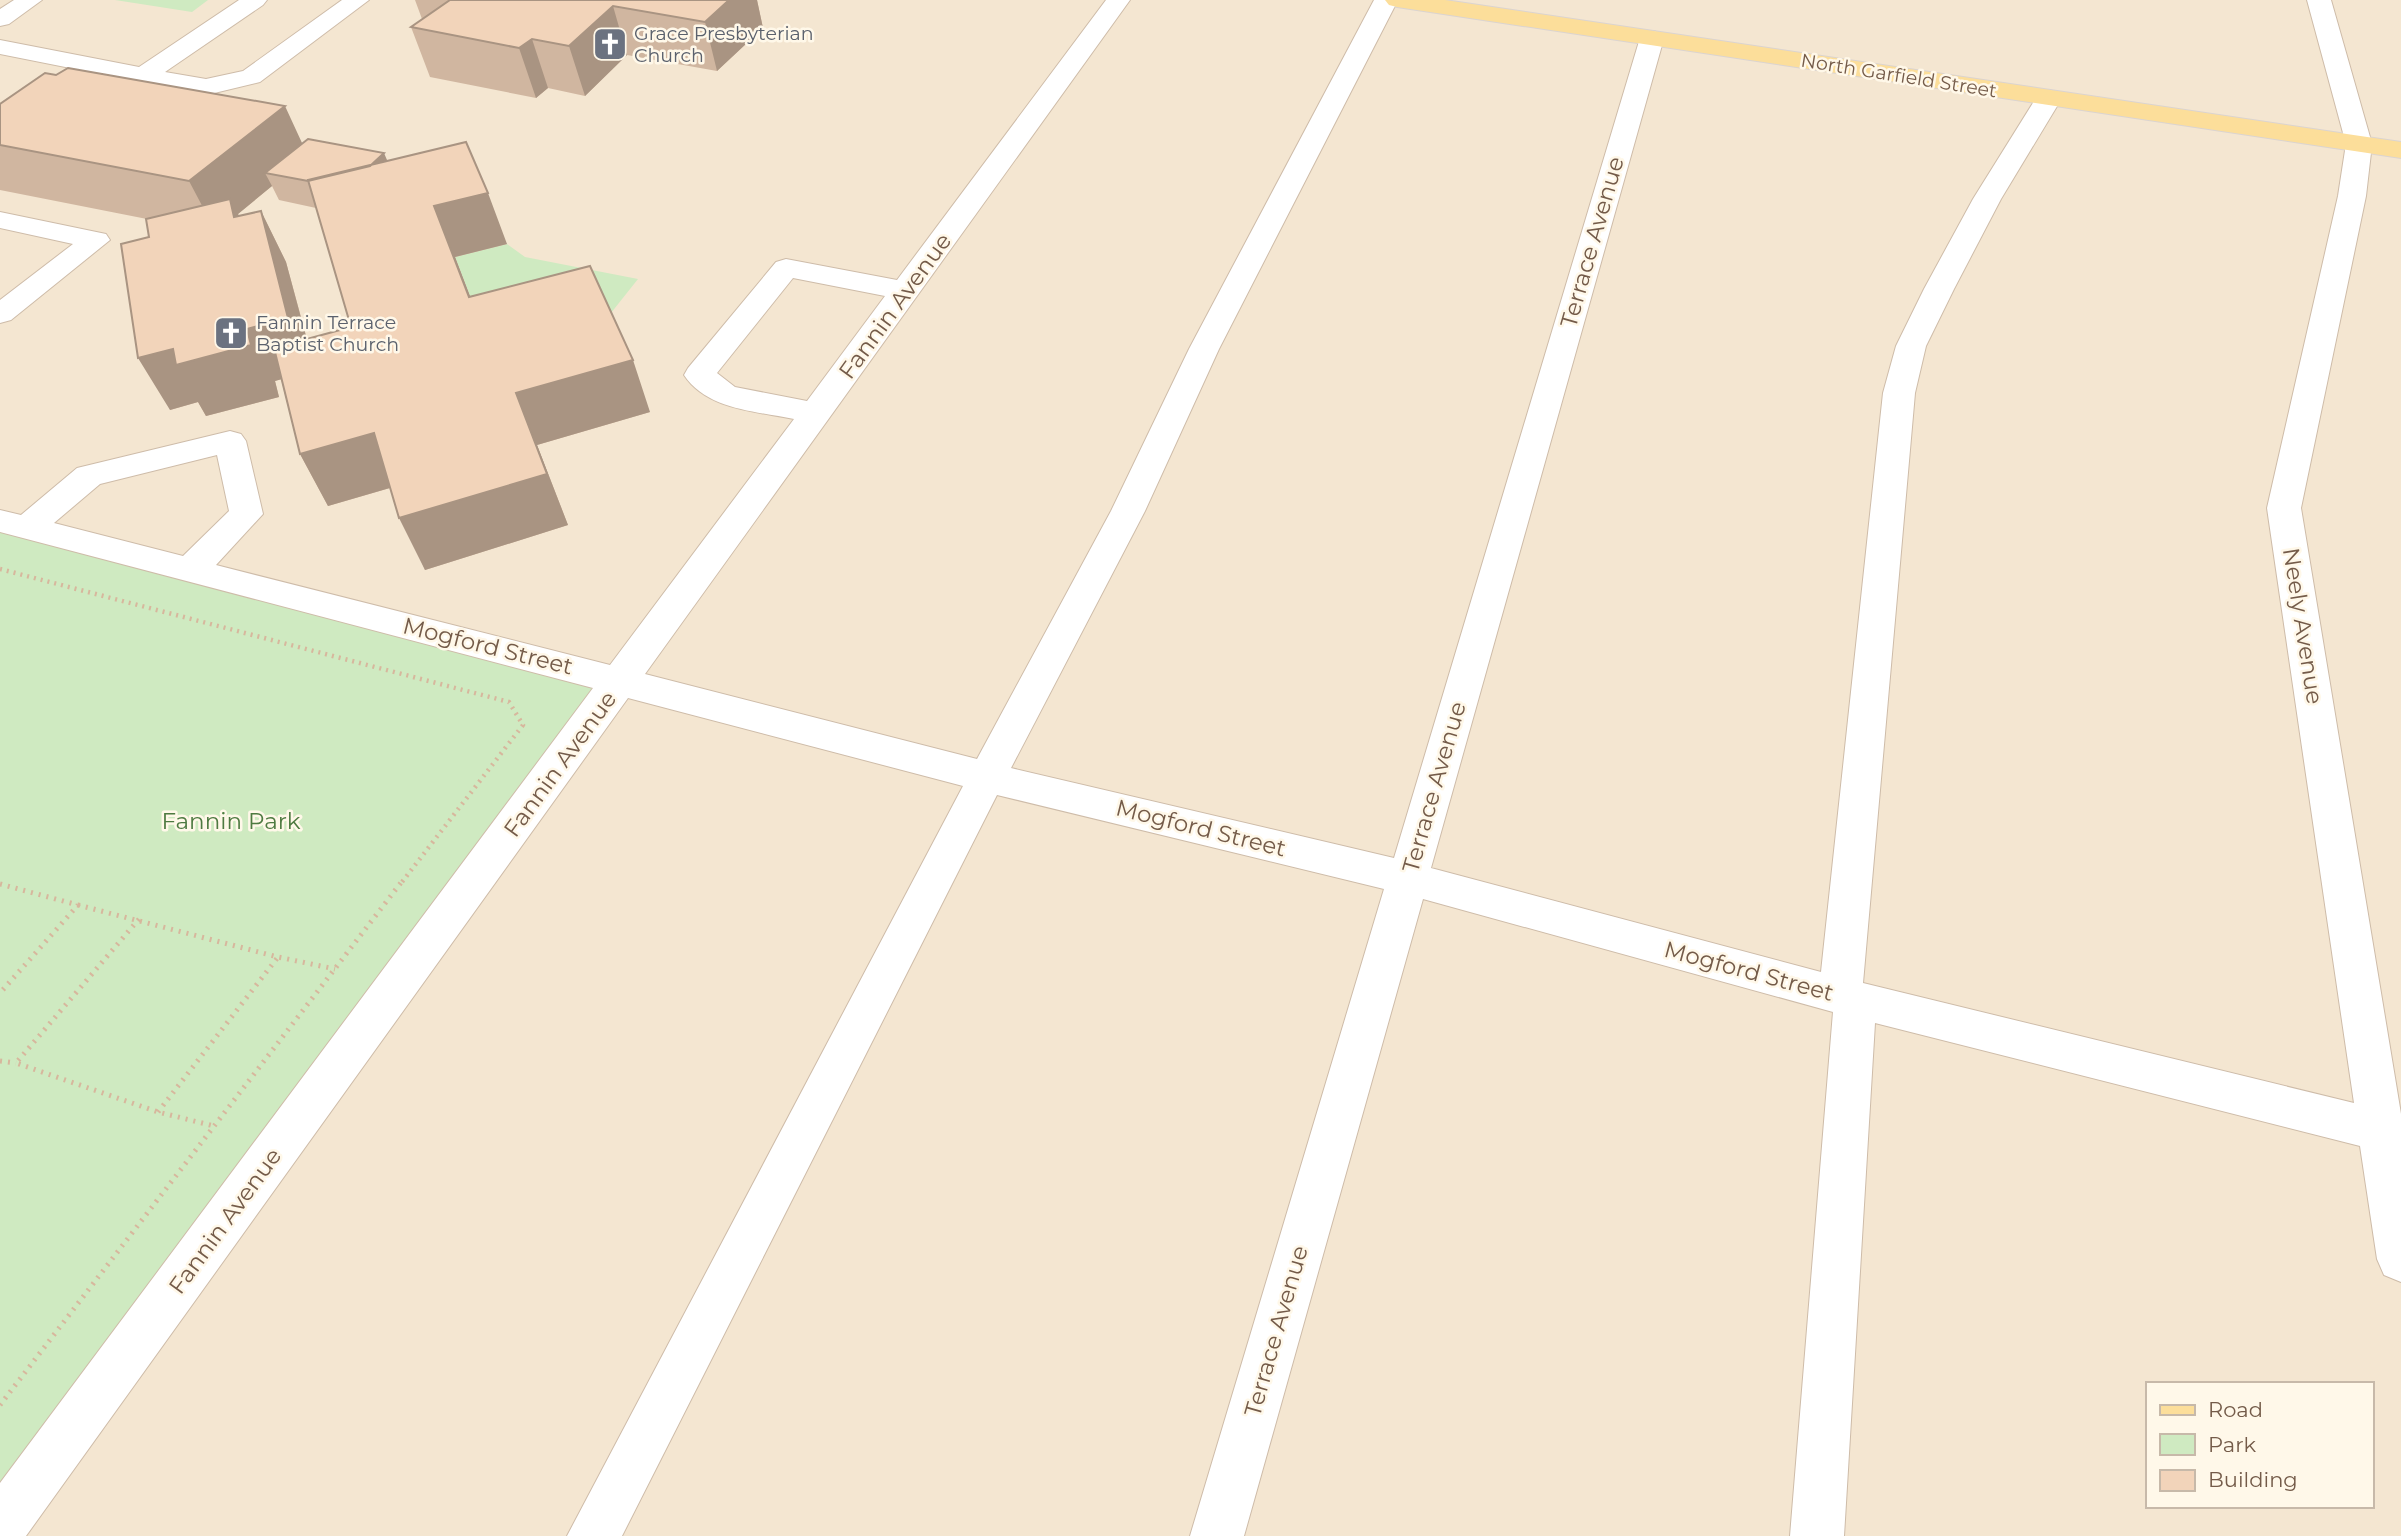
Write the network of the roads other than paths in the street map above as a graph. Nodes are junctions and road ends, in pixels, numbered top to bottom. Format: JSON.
{"nodes":[{"id":1,"x":30,"y":0,"type":"edge"},
{"id":2,"x":255,"y":0,"type":"edge"},
{"id":3,"x":357,"y":0,"type":"edge"},
{"id":4,"x":1118,"y":0,"type":"edge"},
{"id":5,"x":1386,"y":0,"type":"edge"},
{"id":6,"x":1397,"y":0,"type":"edge"},
{"id":7,"x":2319,"y":0,"type":"edge"},
{"id":8,"x":0,"y":19,"type":"edge"},
{"id":9,"x":1652,"y":38,"type":"junction"},
{"id":10,"x":0,"y":47,"type":"edge"},
{"id":11,"x":145,"y":74,"type":"junction"},
{"id":12,"x":2049,"y":97,"type":"junction"},
{"id":13,"x":2359,"y":144,"type":"junction"},
{"id":14,"x":2401,"y":150,"type":"edge"},
{"id":15,"x":5,"y":225,"type":"edge"},
{"id":16,"x":906,"y":291,"type":"junction"},
{"id":17,"x":0,"y":314,"type":"edge"},
{"id":18,"x":817,"y":413,"type":"junction"},
{"id":19,"x":13,"y":525,"type":"edge"},
{"id":20,"x":190,"y":570,"type":"junction"},
{"id":21,"x":622,"y":680,"type":"junction"},
{"id":22,"x":987,"y":776,"type":"junction"},
{"id":23,"x":1408,"y":878,"type":"junction"},
{"id":24,"x":1848,"y":998,"type":"junction"},
{"id":25,"x":2391,"y":1132,"type":"edge"},
{"id":26,"x":2401,"y":1259,"type":"edge"},
{"id":27,"x":0,"y":1527,"type":"edge"},
{"id":28,"x":594,"y":1536,"type":"edge"},
{"id":29,"x":1217,"y":1536,"type":"edge"},
{"id":30,"x":1818,"y":1536,"type":"edge"}],
"edges":[{"from":1,"to":8,"type":"street"},
{"from":2,"to":11,"type":"street"},
{"from":3,"to":11,"type":"street"},
{"from":4,"to":16,"type":"street","name":"Fannin Avenue"},
{"from":5,"to":22,"type":"street"},
{"from":6,"to":9,"type":"main road","name":"North Garfield Street"},
{"from":7,"to":13,"type":"street","name":"Neely Avenue"},
{"from":9,"to":12,"type":"main road","name":"North Garfield Street"},
{"from":9,"to":23,"type":"street","name":"Terrace Avenue"},
{"from":10,"to":11,"type":"street"},
{"from":12,"to":13,"type":"main road","name":"North Garfield Street"},
{"from":12,"to":24,"type":"street"},
{"from":13,"to":14,"type":"main road","name":"North Garfield Street"},
{"from":13,"to":25,"type":"street","name":"Neely Avenue"},
{"from":15,"to":17,"type":"street"},
{"from":16,"to":18,"type":"street","name":"Fannin Avenue"},
{"from":16,"to":18,"type":"street"},
{"from":18,"to":21,"type":"street","name":"Fannin Avenue"},
{"from":19,"to":20,"type":"street","name":"Mogford Street"},
{"from":19,"to":20,"type":"street"},
{"from":20,"to":21,"type":"street","name":"Mogford Street"},
{"from":21,"to":22,"type":"street","name":"Mogford Street"},
{"from":21,"to":27,"type":"street","name":"Fannin Avenue"},
{"from":22,"to":23,"type":"street","name":"Mogford Street"},
{"from":22,"to":28,"type":"street"},
{"from":23,"to":24,"type":"street","name":"Mogford Street"},
{"from":23,"to":29,"type":"street","name":"Terrace Avenue"},
{"from":24,"to":25,"type":"street","name":"Mogford Street"},
{"from":24,"to":30,"type":"street"},
{"from":25,"to":26,"type":"street","name":"Neely Avenue"}]}
